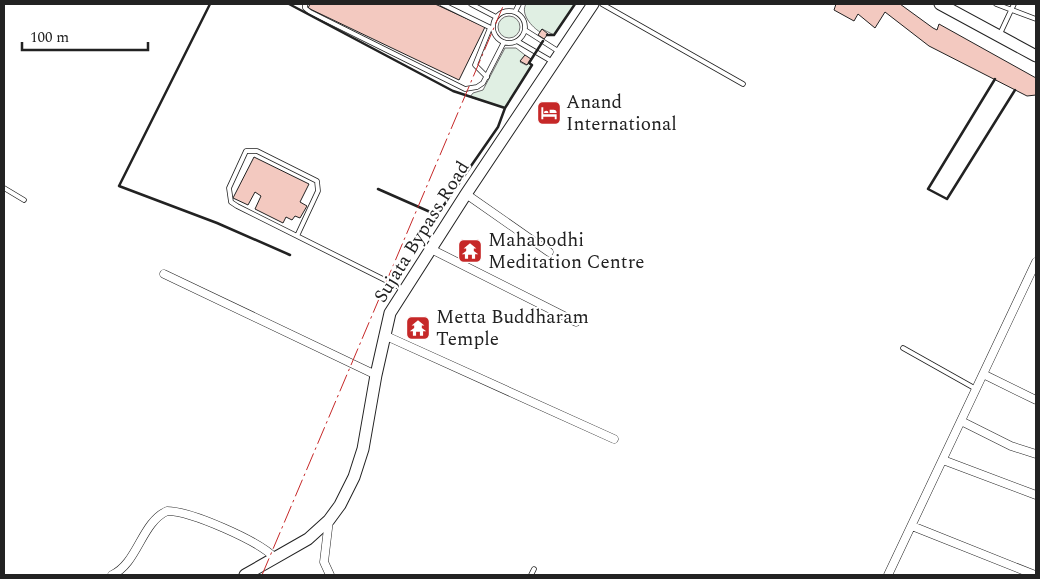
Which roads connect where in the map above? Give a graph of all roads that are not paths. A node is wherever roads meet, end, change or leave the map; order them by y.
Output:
1 (305, 4) edge
2 (442, 4) edge
3 (471, 4) edge
4 (520, 4) edge
5 (593, 4) edge
6 (602, 4) edge
7 (940, 4) edge
8 (996, 4) edge
9 (1014, 4) edge
10 (1012, 9) junction
11 (515, 12) junction
12 (496, 17) junction
13 (1036, 19) edge
14 (491, 28) junction
15 (525, 30) junction
16 (998, 37) junction
17 (517, 41) junction
18 (504, 42) junction
19 (1036, 56) edge
20 (556, 57) junction
21 (487, 77) junction
22 (743, 84) dead end
23 (4, 188) edge
24 (466, 194) junction
25 (24, 200) dead end
26 (297, 236) junction
27 (431, 249) junction
28 (549, 252) dead end
29 (1036, 262) edge
30 (164, 274) dead end
31 (405, 290) junction
32 (576, 322) dead end
33 (384, 335) junction
34 (903, 348) dead end
35 (983, 374) junction
36 (376, 375) junction
37 (976, 389) junction
38 (1036, 400) edge
39 (961, 421) junction
40 (614, 439) dead end
41 (1036, 454) edge
42 (942, 460) junction
43 (1036, 496) edge
44 (329, 520) junction
45 (912, 526) junction
46 (270, 553) junction
47 (534, 569) dead end
48 (112, 575) edge
49 (245, 575) edge
50 (330, 575) edge
51 (531, 575) edge
52 (888, 575) edge
53 (1031, 575) edge

1 - 21 lane
2 - 14 lane
3 - 12 lane
4 - 11 lane
5 - 20 street, Sujata Bypass Road
6 - 22 lane
7 - 16 street
8 - 10 lane
9 - 10 lane
10 - 13 lane
10 - 16 lane
11 - 12 lane
11 - 15 lane
12 - 14 lane
14 - 18 lane
14 - 21 lane
15 - 17 lane
15 - 20 lane
16 - 19 street
17 - 18 lane
17 - 20 lane
18 - 21 lane
20 - 24 street, Sujata Bypass Road
23 - 25 lane
24 - 27 street, Sujata Bypass Road
24 - 28 street
26 - 26 lane
26 - 31 lane
27 - 31 street, Sujata Bypass Road
27 - 32 street
29 - 35 street
30 - 36 street
31 - 33 street, Sujata Bypass Road
33 - 36 street, Sujata Bypass Road
33 - 40 street
34 - 37 lane
35 - 37 street
35 - 38 street
36 - 44 street, Sujata Bypass Road
37 - 39 street
39 - 41 street
39 - 42 street
42 - 43 street
42 - 45 street
44 - 46 street, Sujata Bypass Road
44 - 50 street
45 - 52 street
45 - 53 street
46 - 48 street
46 - 49 street, Sujata Bypass Road
47 - 51 lane

